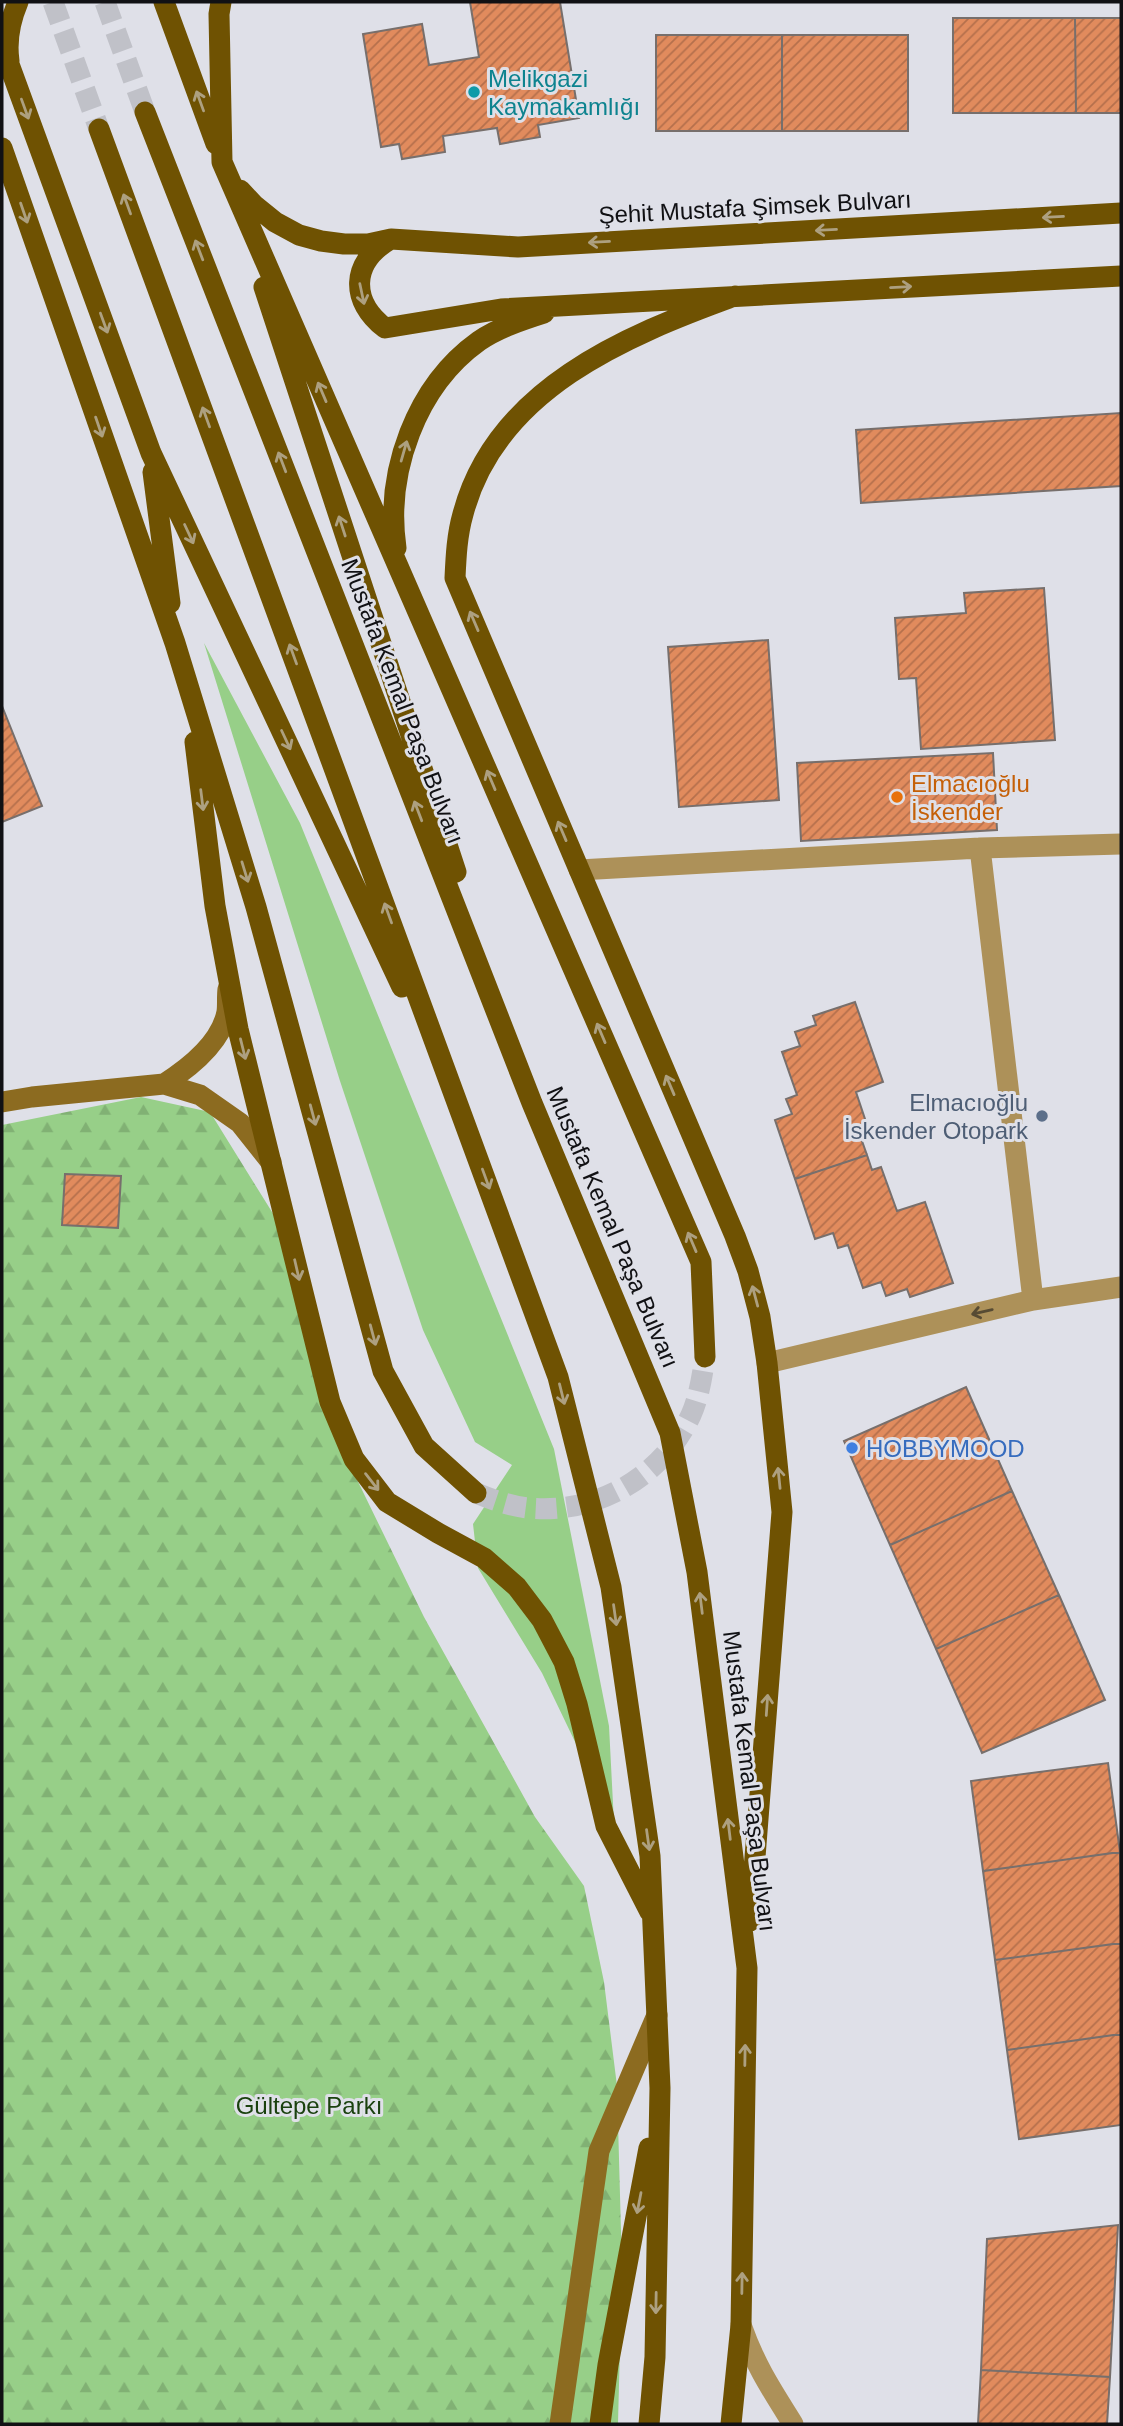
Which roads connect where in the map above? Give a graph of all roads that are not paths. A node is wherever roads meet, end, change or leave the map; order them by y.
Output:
1 (18, 2) edge
2 (164, 2) edge
3 (221, 2) edge
4 (2, 46) edge
5 (12, 72) junction
6 (145, 112) tunnel mouth
7 (99, 129) tunnel mouth
8 (2, 148) edge
9 (222, 162) junction
10 (1121, 213) edge
11 (391, 239) junction
12 (1121, 276) edge
13 (735, 296) junction
14 (580, 304) junction
15 (151, 453) junction
16 (398, 567) junction
17 (175, 643) junction
18 (187, 684) junction
19 (1121, 844) edge
20 (980, 848) junction
21 (579, 870) junction
22 (228, 976) junction
23 (164, 1084) junction
24 (2, 1102) edge
25 (532, 1103) junction
26 (463, 1115) junction
27 (271, 1162) junction
28 (1121, 1287) edge
29 (1033, 1300) junction
30 (705, 1357) tunnel mouth
31 (767, 1363) junction
32 (476, 1493) tunnel mouth
33 (653, 1916) junction
34 (747, 1969) junction
35 (657, 2015) junction
36 (660, 2088) junction
37 (741, 2325) junction
38 (560, 2424) edge
39 (600, 2424) edge
40 (649, 2424) edge
41 (732, 2424) edge
42 (793, 2424) edge

1 - 5 main road
9 -> 2 main road
3 - 9 main road
4 - 5 main road
5 -> 15 main road
25 -> 6 main road, Mustafa Kemal Paşa Bulvarı
26 -> 7 main road
8 -> 17 main road
9 - 11 main road, Şehit Mustafa Şimsek Bulvarı
16 -> 9 main road
25 -> 9 main road
10 -> 11 main road, Şehit Mustafa Şimsek Bulvarı
11 -> 14 main road
13 -> 12 main road
13 - 14 main road
21 -> 13 main road
16 -> 14 main road
15 - 17 main road
15 -> 26 main road
30 -> 16 main road
17 - 18 main road
18 -> 22 main road
18 -> 32 main road
19 - 20 street
20 - 21 street
20 - 29 street
31 -> 21 main road
22 - 23 street
22 -> 27 main road
23 - 24 street
23 - 27 street
34 -> 25 main road, Mustafa Kemal Paşa Bulvarı
26 -> 33 main road
27 -> 33 main road
28 - 29 street
29 -> 31 street
34 -> 31 main road
33 - 35 main road
37 -> 34 main road, Mustafa Kemal Paşa Bulvarı
35 - 36 main road
35 - 38 street
36 -> 39 main road
36 -> 40 main road
37 - 41 main road, Mustafa Kemal Paşa Bulvarı
37 - 42 street

